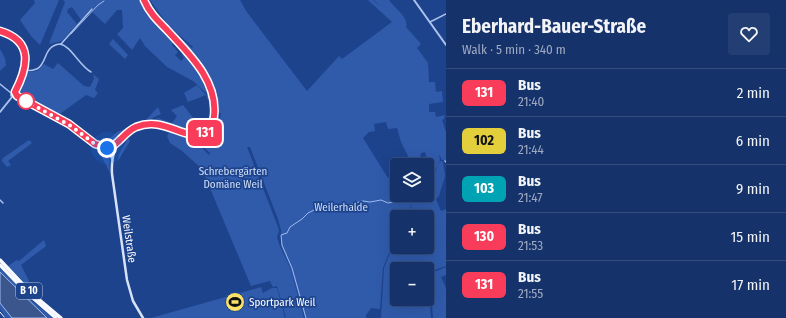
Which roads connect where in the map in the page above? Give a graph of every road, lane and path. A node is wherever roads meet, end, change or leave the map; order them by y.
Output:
1 (144, 0) edge
2 (414, 0) edge
3 (92, 9) dead end
4 (446, 14) edge
5 (430, 23) junction
6 (0, 30) edge
7 (61, 44) junction
8 (446, 45) edge
9 (25, 70) junction
10 (91, 72) dead end
11 (0, 84) edge
12 (15, 92) junction
13 (11, 93) junction
14 (17, 96) junction
15 (12, 98) junction
16 (0, 112) edge
17 (114, 147) junction
18 (107, 150) junction
19 (114, 152) junction
20 (112, 159) junction
21 (0, 200) edge
22 (3, 203) dead end
23 (0, 260) edge
24 (0, 265) edge
25 (56, 318) edge
26 (61, 318) edge
27 (143, 318) edge

1 - 17 main road, Weilstraße
2 - 5 street
3 - 7 street
4 - 5 street
5 - 8 street
6 - 9 street
7 - 9 street
7 - 10 street
9 - 12 street
11 - 13 street
12 - 13 street
12 - 14 street
13 - 15 street
14 - 15 street
14 - 18 street
15 - 16 street
17 - 18 street
17 - 19 main road, Weilstraße
18 - 19 street
18 - 20 street
19 - 20 main road, Weilstraße
20 - 27 main road, Weilstraße
21 - 22 street
23 - 26 highway, B 10
24 - 25 highway, B 10

